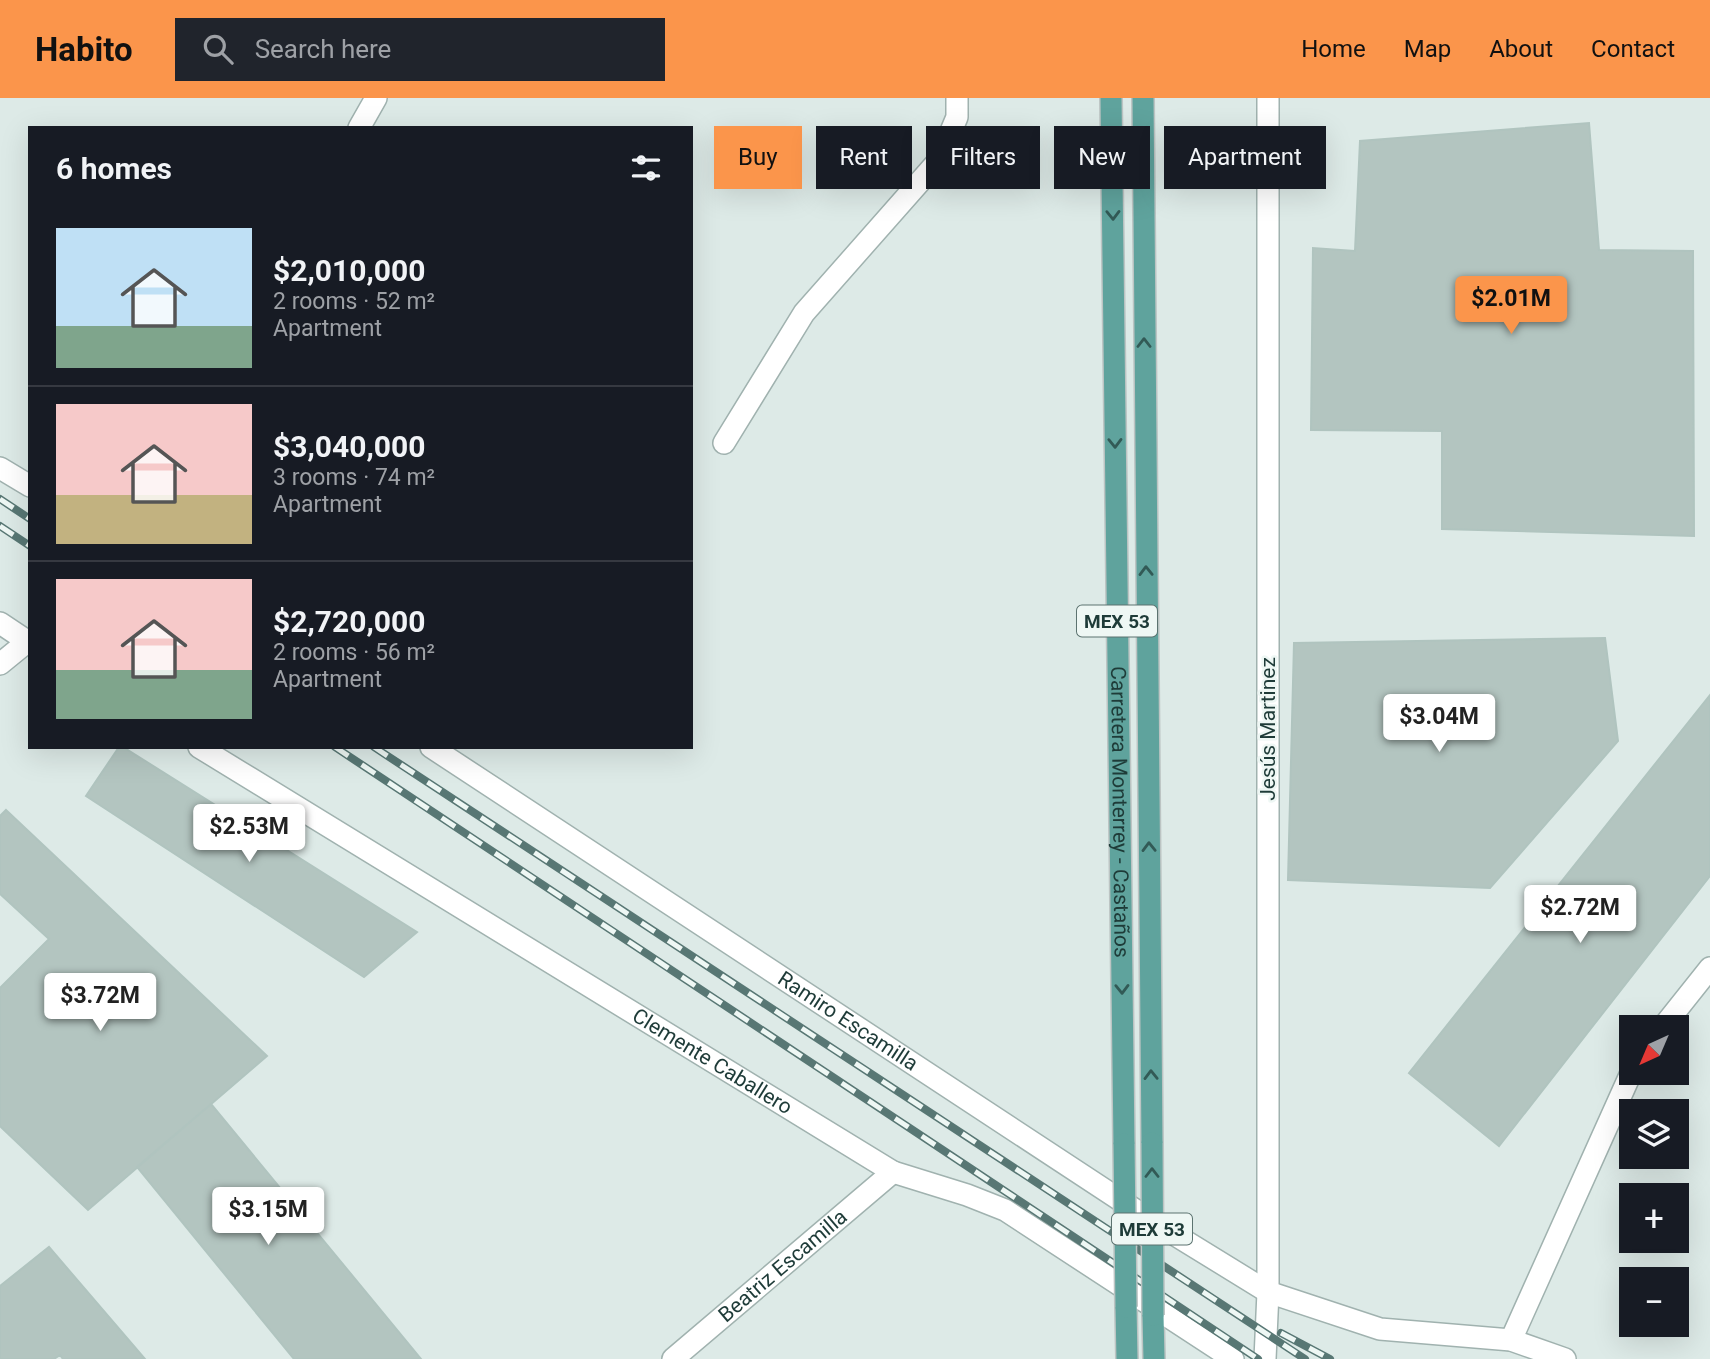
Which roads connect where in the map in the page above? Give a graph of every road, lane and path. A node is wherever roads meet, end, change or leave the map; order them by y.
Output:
1 (376, 98) edge
2 (1111, 98) edge
3 (1143, 98) edge
4 (1268, 98) edge
5 (957, 108) edge
6 (360, 126) edge
7 (724, 443) dead end
8 (0, 468) edge
9 (28, 485) edge
10 (0, 623) edge
11 (28, 642) edge
12 (0, 664) edge
13 (202, 749) edge
14 (434, 749) edge
15 (1710, 968) edge
16 (1673, 1015) edge
17 (1626, 1085) edge
18 (893, 1172) junction
19 (1268, 1292) junction
20 (1511, 1340) junction
21 (673, 1359) edge
22 (1127, 1359) edge
23 (1154, 1359) edge
24 (1233, 1359) edge
25 (1265, 1359) edge
26 (1565, 1359) edge

1 - 6 lane
2 -> 22 main road, Carretera Monterrey - Castaños / MEX 53, bridge
23 -> 3 main road, Carretera Monterrey - Castaños / MEX 53, bridge
4 - 19 lane, Jesús Martinez
5 - 7 lane
8 - 9 lane
10 - 11 lane
11 - 12 lane
13 - 18 lane, Clemente Caballero
14 - 19 lane, Ramiro Escamilla
15 - 16 lane
17 - 20 lane
18 - 21 lane, Beatriz Escamilla
18 - 24 lane, Clemente Caballero
19 - 20 lane, Ramiro Escamilla
19 - 25 lane, Jesús Martinez
20 - 26 lane, Ramiro Escamilla

